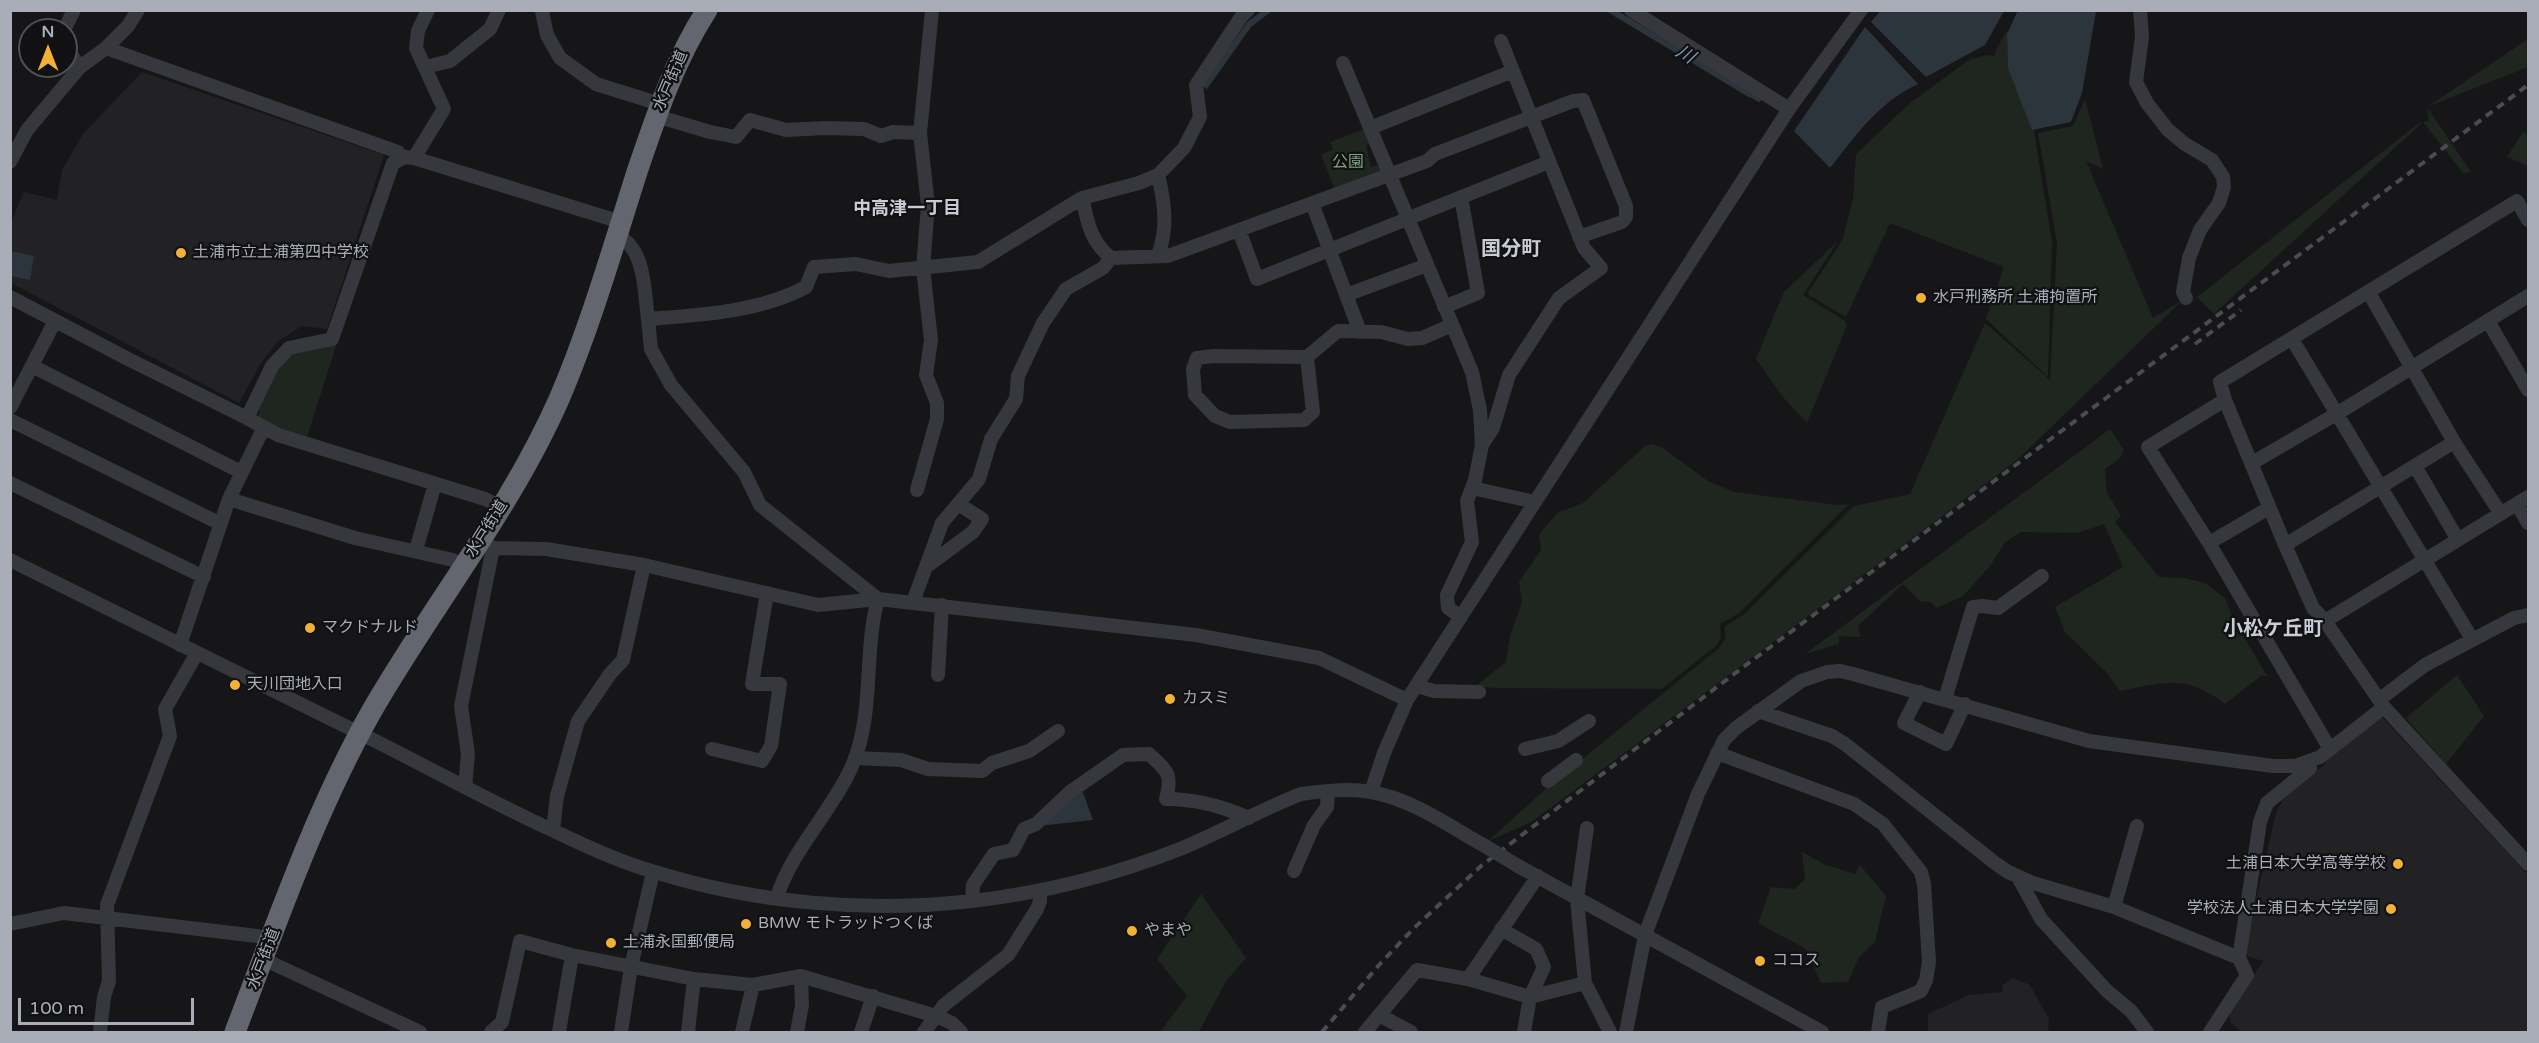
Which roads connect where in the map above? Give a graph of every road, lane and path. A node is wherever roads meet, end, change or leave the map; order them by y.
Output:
1 (138, 10) edge
2 (428, 10) edge
3 (499, 10) edge
4 (932, 10) edge
5 (1248, 10) edge
6 (1631, 10) edge
7 (1861, 10) edge
8 (2140, 10) edge
9 (542, 11) edge
10 (701, 12) edge
11 (1501, 41) dead end
12 (106, 48) junction
13 (1343, 63) dead end
14 (78, 64) edge
15 (80, 67) junction
16 (425, 67) junction
17 (1513, 71) junction
18 (1789, 109) junction
19 (658, 110) junction
20 (1531, 117) junction
21 (1370, 128) junction
22 (920, 133) junction
23 (408, 158) junction
24 (10, 162) edge
25 (1549, 162) junction
26 (1158, 175) junction
27 (1389, 175) junction
28 (1461, 197) junction
29 (1082, 198) junction
30 (1312, 203) junction
31 (1408, 219) junction
32 (2529, 220) edge
33 (619, 228) junction
34 (1239, 230) junction
35 (1580, 237) junction
36 (1330, 250) junction
37 (1158, 256) junction
38 (1111, 258) junction
39 (1427, 265) junction
40 (923, 268) junction
41 (2369, 293) junction
42 (1346, 295) junction
43 (2529, 296) edge
44 (10, 297) edge
45 (2186, 298) dead end
46 (1444, 307) junction
47 (648, 319) junction
48 (55, 321) junction
49 (2488, 321) junction
50 (1452, 325) junction
51 (1360, 332) junction
52 (2292, 339) junction
53 (1307, 357) junction
54 (32, 366) junction
55 (2411, 368) junction
56 (2529, 390) edge
57 (2225, 400) junction
58 (10, 408) edge
59 (2338, 413) junction
60 (247, 417) junction
61 (10, 420) edge
62 (264, 427) junction
63 (2454, 442) junction
64 (1482, 445) junction
65 (2252, 463) junction
66 (2415, 466) junction
67 (241, 472) junction
68 (10, 483) edge
69 (435, 484) junction
70 (2382, 486) junction
71 (1472, 488) junction
72 (917, 490) dead end
73 (229, 499) junction
74 (2523, 500) edge
75 (1535, 502) junction
76 (958, 504) junction
77 (501, 507) junction
78 (2270, 508) junction
79 (2500, 514) junction
80 (2529, 523) edge
81 (221, 524) junction
82 (2458, 540) junction
83 (2209, 543) junction
84 (486, 544) junction
85 (2285, 545) junction
86 (416, 550) junction
87 (10, 560) edge
88 (2424, 560) junction
89 (644, 565) junction
90 (927, 566) junction
91 (463, 568) junction
92 (2042, 576) dead end
93 (204, 578) junction
94 (767, 593) junction
95 (878, 599) junction
96 (913, 602) junction
97 (942, 605) junction
98 (2529, 615) edge
99 (1461, 617) junction
100 (2325, 621) junction
101 (2472, 639) junction
102 (180, 645) junction
103 (197, 654) junction
104 (938, 675) dead end
105 (1417, 686) junction
106 (1479, 692) dead end
107 (1920, 693) junction
108 (1945, 699) junction
109 (1407, 700) junction
110 (2382, 703) junction
111 (1965, 704) junction
112 (1758, 711) junction
113 (1589, 721) dead end
114 (1058, 731) dead end
115 (359, 734) junction
116 (712, 749) dead end
117 (1525, 749) dead end
118 (2330, 749) junction
119 (1717, 753) junction
120 (855, 758) junction
121 (1576, 760) dead end
122 (2309, 762) junction
123 (1548, 781) dead end
124 (465, 787) junction
125 (1328, 791) junction
126 (1371, 792) junction
127 (1249, 818) junction
128 (2138, 826) dead end
129 (1587, 828) dead end
130 (553, 830) junction
131 (2529, 864) edge
132 (1294, 871) dead end
133 (653, 872) junction
134 (1539, 876) junction
135 (2018, 877) junction
136 (1040, 890) junction
137 (777, 897) junction
138 (1577, 899) junction
139 (972, 901) junction
140 (2114, 907) junction
141 (106, 917) junction
142 (10, 924) edge
143 (1501, 929) junction
144 (1645, 934) junction
145 (267, 950) junction
146 (572, 955) junction
147 (2239, 958) junction
148 (631, 967) junction
149 (801, 976) junction
150 (694, 979) junction
151 (1468, 979) junction
152 (1585, 983) junction
153 (753, 985) junction
154 (873, 996) junction
155 (1530, 998) junction
156 (936, 1016) junction
157 (1379, 1016) junction
158 (2218, 1029) edge
159 (2142, 1030) edge
160 (100, 1032) edge
161 (235, 1032) edge
162 (420, 1032) edge
163 (490, 1032) edge
164 (559, 1032) edge
165 (621, 1032) edge
166 (687, 1032) edge
167 (742, 1032) edge
168 (797, 1032) edge
169 (861, 1032) edge
170 (924, 1032) edge
171 (961, 1032) edge
172 (1365, 1032) edge
173 (1411, 1032) edge
174 (1524, 1032) edge
175 (1610, 1032) edge
176 (1626, 1032) edge
177 (1822, 1032) edge
178 (1878, 1032) edge

1 - 12 street
2 - 16 street
3 - 16 street
4 - 22 street
5 - 26 street
6 - 18 street
7 - 18 street
8 - 45 street
9 - 19 street
10 - 19 highway, 水戸街道
11 - 17 street
12 - 15 street
12 - 23 street
13 - 21 street
14 - 15 street
15 - 24 street
16 - 23 street
17 - 20 street
17 - 21 street
18 - 75 street
19 - 22 street
19 - 33 highway, 水戸街道
20 - 25 street
20 - 27 street
20 - 35 street
21 - 27 street
22 - 40 street
23 - 33 street
23 - 60 street
25 - 28 street
25 - 35 street
26 - 29 street
26 - 37 street
27 - 30 street
27 - 31 street
28 - 31 street
28 - 46 street
29 - 38 street
29 - 40 street
30 - 34 street
30 - 36 street
31 - 36 street
31 - 39 street
32 - 41 street
33 - 47 street
33 - 77 highway, 水戸街道
34 - 36 street
34 - 37 street
35 - 64 street
36 - 42 street
37 - 38 street
38 - 76 street
39 - 42 street
39 - 46 street
40 - 47 street
40 - 72 street
41 - 52 street
41 - 55 street
42 - 51 street
43 - 49 street
44 - 48 street
46 - 50 street
47 - 95 street
48 - 54 street
48 - 60 street
49 - 55 street
49 - 56 street
50 - 51 street
50 - 64 street
51 - 53 street
52 - 57 street
52 - 59 street
53 - 53 street
54 - 58 street
54 - 67 street
55 - 59 street
55 - 63 street
57 - 65 street
57 - 83 street
59 - 65 street
59 - 70 street
60 - 62 street
61 - 81 street
62 - 67 street
62 - 69 street
63 - 66 street
63 - 79 street
64 - 71 street
65 - 78 street
66 - 70 street
66 - 82 street
67 - 73 street
68 - 93 street
69 - 77 street
69 - 86 street
70 - 85 street
70 - 88 street
71 - 75 street
71 - 99 street
73 - 81 street
73 - 86 street
74 - 79 street
74 - 80 street
75 - 99 street
76 - 90 street
76 - 90 street
77 - 84 highway, 水戸街道
78 - 83 street
78 - 85 street
79 - 82 street
81 - 93 street
82 - 88 street
83 - 118 street
84 - 89 street
84 - 91 highway, 水戸街道
84 - 124 street
85 - 100 street
86 - 91 street
87 - 102 street
88 - 100 street
88 - 101 street
89 - 94 street
89 - 130 street
90 - 96 street
91 - 115 highway, 水戸街道
92 - 108 street
93 - 102 street
94 - 95 street
94 - 116 street
95 - 96 street
95 - 120 street
96 - 97 street
97 - 104 street
97 - 109 street
98 - 101 street
99 - 105 street
100 - 110 street
101 - 110 street
102 - 103 street
103 - 115 street
103 - 141 street
105 - 106 street
105 - 109 street
107 - 108 street
107 - 111 street
107 - 112 street
108 - 111 street
109 - 126 street
110 - 118 street
110 - 131 street
111 - 122 street
112 - 119 street
112 - 135 street
113 - 117 street
114 - 120 street
115 - 124 street
115 - 145 highway, 水戸街道
118 - 122 street
119 - 144 street
119 - 178 street
120 - 137 street
121 - 123 street
122 - 147 street
124 - 130 street
125 - 126 street
125 - 127 street
125 - 132 street
126 - 134 street, bridge
127 - 136 street
127 - 139 street
128 - 140 street
129 - 138 street
130 - 133 street
133 - 137 street
133 - 148 street
134 - 138 street
134 - 143 street
135 - 140 street
135 - 159 street
136 - 139 street
136 - 156 street
137 - 139 street
138 - 144 street
138 - 152 street
140 - 147 street
141 - 142 street
141 - 145 street
141 - 160 street
143 - 151 street
143 - 155 street
144 - 176 street
144 - 177 street
145 - 161 highway, 水戸街道
145 - 162 street
146 - 148 street
146 - 163 street
146 - 164 street
147 - 158 street
148 - 150 street
148 - 165 street
149 - 153 street
149 - 154 street
149 - 168 street
150 - 153 street
150 - 166 street
151 - 155 street
151 - 157 street
152 - 155 street
152 - 175 street
153 - 167 street
154 - 156 street
154 - 169 street
155 - 174 street
156 - 170 street
156 - 171 street
157 - 172 street
157 - 173 street

